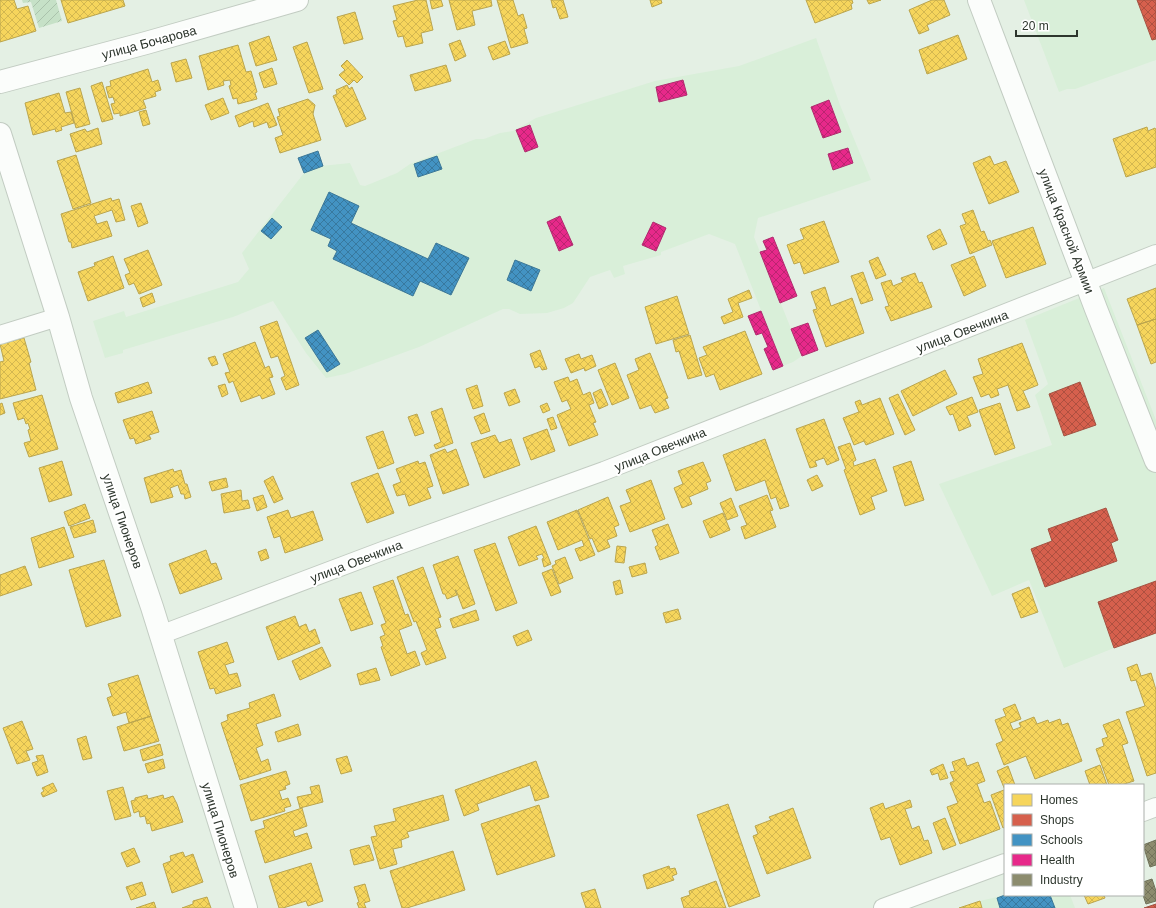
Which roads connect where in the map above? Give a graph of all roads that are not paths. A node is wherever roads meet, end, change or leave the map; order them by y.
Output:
1 (297, 0) edge
2 (979, 0) edge
3 (0, 82) edge
4 (0, 134) edge
5 (1156, 254) edge
6 (1086, 282) junction
7 (58, 317) junction
8 (0, 335) edge
9 (1156, 461) edge
10 (160, 634) junction
11 (1156, 807) edge
12 (1144, 812) edge
13 (1004, 863) edge
14 (246, 908) edge
15 (883, 908) edge

1 - 3 street, улица Бочарова
2 - 6 street, улица Красной Армии
4 - 7 street, улица Пионеров
5 - 6 street, улица Овечкина
6 - 9 street, улица Красной Армии
6 - 10 street, улица Овечкина
7 - 8 street
7 - 10 street, улица Пионеров
10 - 14 street, улица Пионеров
11 - 12 street
13 - 15 street

